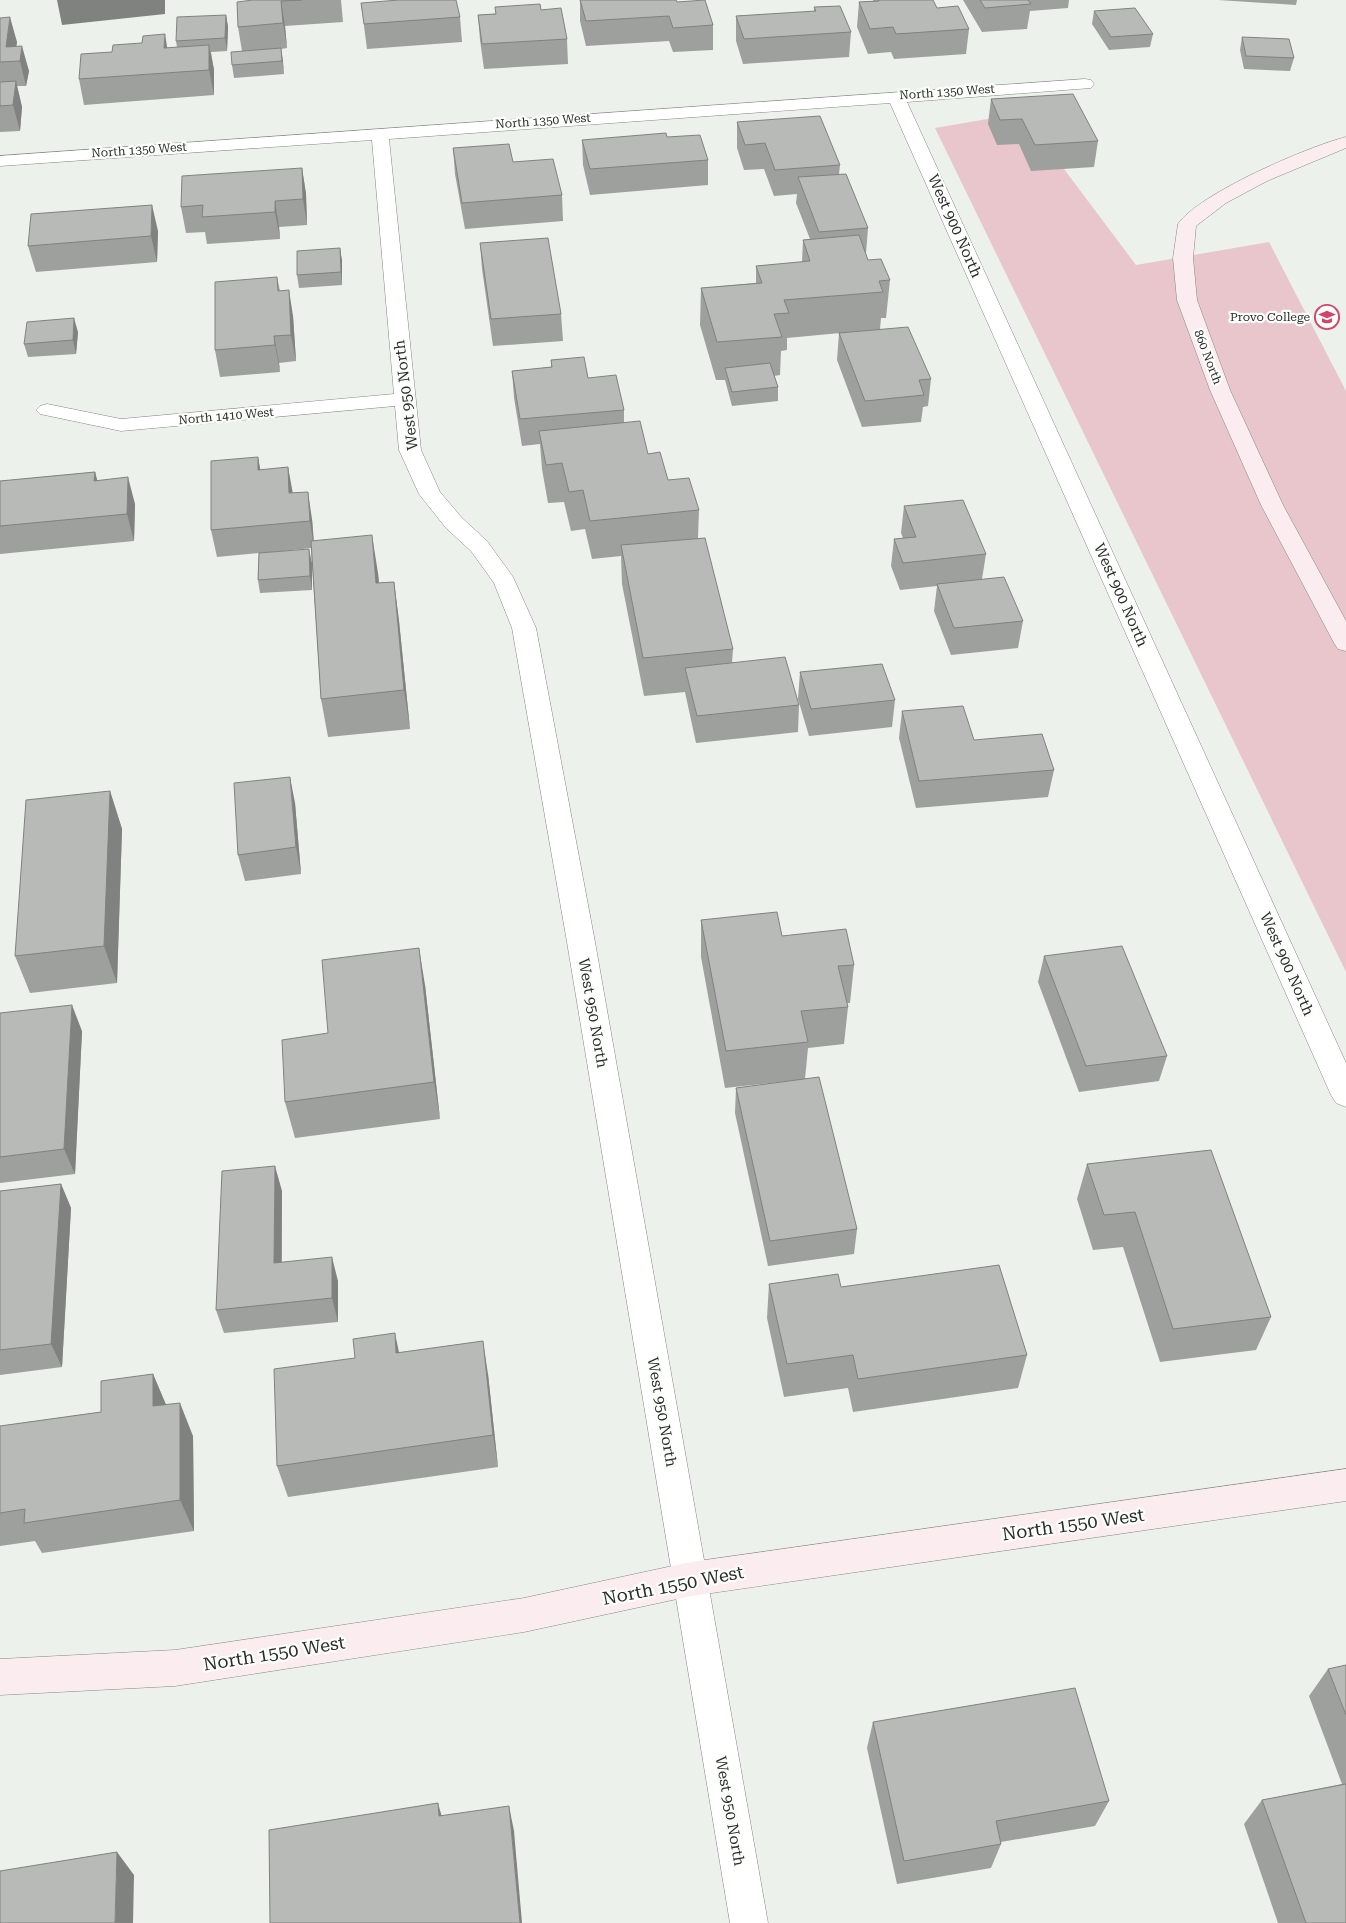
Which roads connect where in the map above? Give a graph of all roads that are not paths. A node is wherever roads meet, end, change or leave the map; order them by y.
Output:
1 (1086, 84) dead end
2 (896, 96) junction
3 (380, 133) junction
4 (1346, 142) edge
5 (0, 160) edge
6 (406, 399) junction
7 (47, 410) dead end
8 (1346, 643) edge
9 (1346, 1095) edge
10 (1346, 1485) edge
11 (691, 1579) junction
12 (0, 1676) edge
13 (749, 1923) edge

1 - 2 street, North 1350 West
2 - 3 street, North 1350 West
2 - 9 street, West 900 North
3 - 5 street, North 1350 West
3 - 6 street, West 950 North
4 - 8 street, 860 North
6 - 7 street, North 1410 West
6 - 11 street, West 950 North
10 - 11 street, North 1550 West
11 - 12 street, North 1550 West
11 - 13 street, West 950 North

